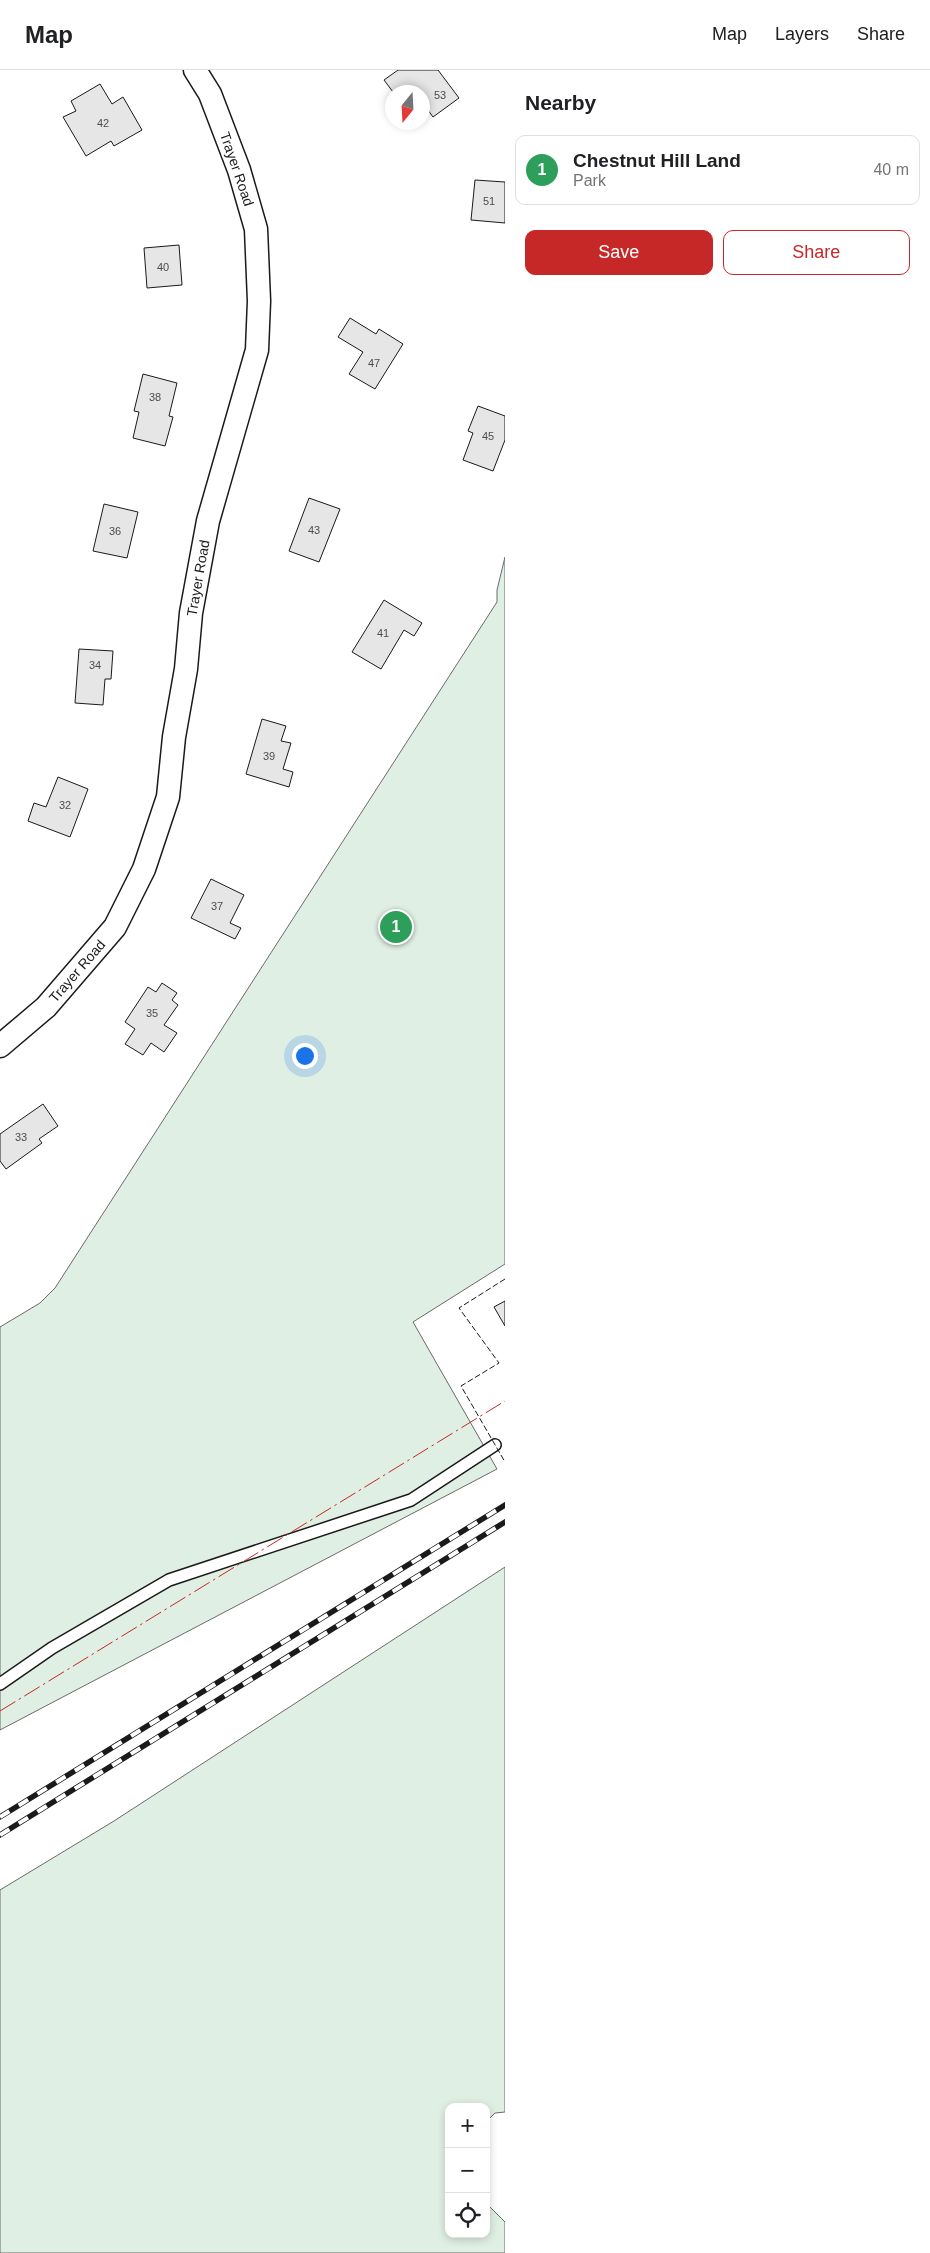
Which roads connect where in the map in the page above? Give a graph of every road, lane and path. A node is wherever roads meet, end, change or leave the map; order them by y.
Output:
1 (195, 70) edge
2 (0, 1046) edge
3 (495, 1445) dead end
4 (0, 1684) edge

1 - 2 street, Trayer Road
3 - 4 lane

